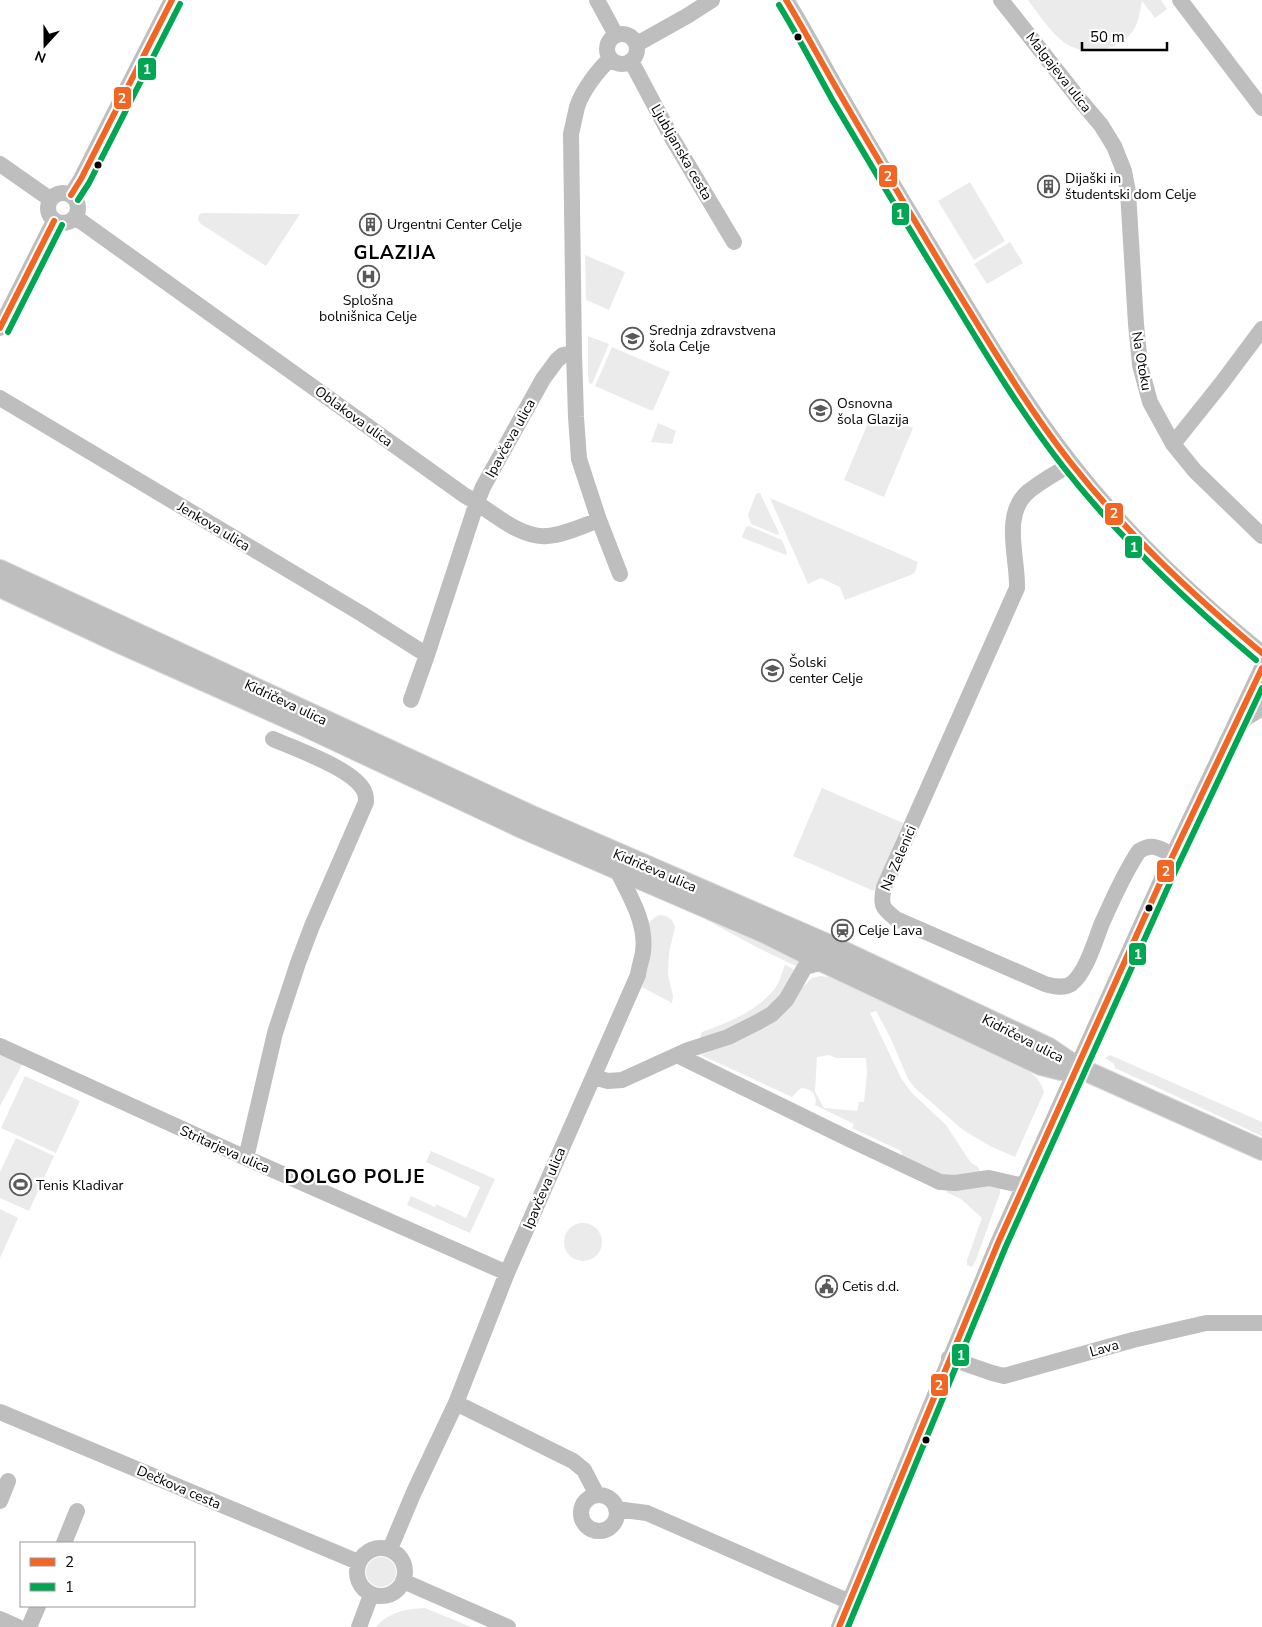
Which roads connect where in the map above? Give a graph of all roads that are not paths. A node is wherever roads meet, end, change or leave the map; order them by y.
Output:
1 (172, 0) edge
2 (597, 0) edge
3 (712, 0) edge
4 (786, 0) edge
5 (1001, 0) edge
6 (1180, 0) edge
7 (616, 35) junction
8 (636, 44) junction
9 (610, 59) junction
10 (631, 61) junction
11 (1262, 108) edge
12 (1114, 146) joint
13 (0, 164) edge
14 (71, 195) junction
15 (50, 199) junction
16 (75, 217) junction
17 (54, 221) junction
18 (734, 242) dead end
19 (0, 328) edge
20 (1262, 329) edge
21 (574, 353) junction
22 (0, 398) edge
23 (1173, 444) junction
24 (1072, 464) junction
25 (477, 502) junction
26 (599, 520) junction
27 (1262, 536) edge
28 (0, 570) edge
29 (620, 574) dead end
30 (0, 587) edge
31 (1262, 653) edge
32 (427, 655) junction
33 (1262, 668) edge
34 (411, 700) dead end
35 (1262, 708) edge
36 (1229, 736) junction
37 (273, 738) dead end
38 (1173, 855) junction
39 (617, 870) junction
40 (823, 962) junction
41 (0, 1046) edge
42 (682, 1053) junction
43 (1077, 1067) junction
44 (593, 1077) junction
45 (1262, 1150) edge
46 (246, 1158) junction
47 (1024, 1186) junction
48 (507, 1273) junction
49 (1262, 1323) edge
50 (950, 1358) junction
51 (456, 1403) junction
52 (0, 1412) edge
53 (8, 1481) dead end
54 (597, 1495) junction
55 (0, 1501) edge
56 (616, 1508) junction
57 (77, 1511) dead end
58 (64, 1542) edge
59 (390, 1549) junction
60 (358, 1562) junction
61 (403, 1581) junction
62 (371, 1595) junction
63 (850, 1602) junction
64 (38, 1607) edge
65 (0, 1620) edge
66 (18, 1627) edge
67 (29, 1627) edge
68 (359, 1627) edge
69 (508, 1627) edge
70 (839, 1627) edge

1 - 14 street
2 - 7 street
3 - 8 street
4 - 24 street
5 - 12 street, Malgajeva ulica
6 - 11 street
7 - 8 street
7 - 9 street
8 - 10 street
9 - 10 street
9 - 21 street
10 - 18 street, Ljubljanska cesta
12 - 23 street, Na Otoku
13 - 15 street
14 - 15 street
14 - 16 street
15 - 17 street
16 - 17 street
16 - 25 street, Oblakova ulica
17 - 19 street
20 - 23 street
21 - 25 street, Ipavčeva ulica
21 - 26 street
22 - 32 street, Jenkova ulica
23 - 27 street, Na Otoku
24 - 31 street
24 - 38 street, Na Zelenici
25 - 26 street, Oblakova ulica
25 - 32 street, Ipavčeva ulica
26 - 29 street
28 - 43 main road, Kidričeva ulica
30 - 39 main road, Kidričeva ulica
32 - 34 street, Ipavčeva ulica
33 - 36 street
35 - 36 street
36 - 38 street
37 - 46 street
38 - 43 street
39 - 40 main road, Kidričeva ulica
39 - 44 street, Ipavčeva ulica
40 - 42 street
40 - 43 main road, Kidričeva ulica
41 - 46 street, Stritarjeva ulica
42 - 44 street
42 - 47 street
43 - 45 main road
43 - 47 street
44 - 48 street, Ipavčeva ulica
46 - 48 street, Stritarjeva ulica
47 - 50 street
48 - 51 street, Ipavčeva ulica
49 - 50 street, Lava
50 - 63 street
51 - 54 street
51 - 59 street, Ipavčeva ulica
52 - 60 street, Dečkova cesta
53 - 55 street
54 - 56 street
54 - 56 street
56 - 63 street
57 - 58 street
59 - 60 street
59 - 61 street
60 - 62 street
61 - 62 street
61 - 69 street
62 - 68 street
63 - 70 street
64 - 67 street
65 - 66 street

